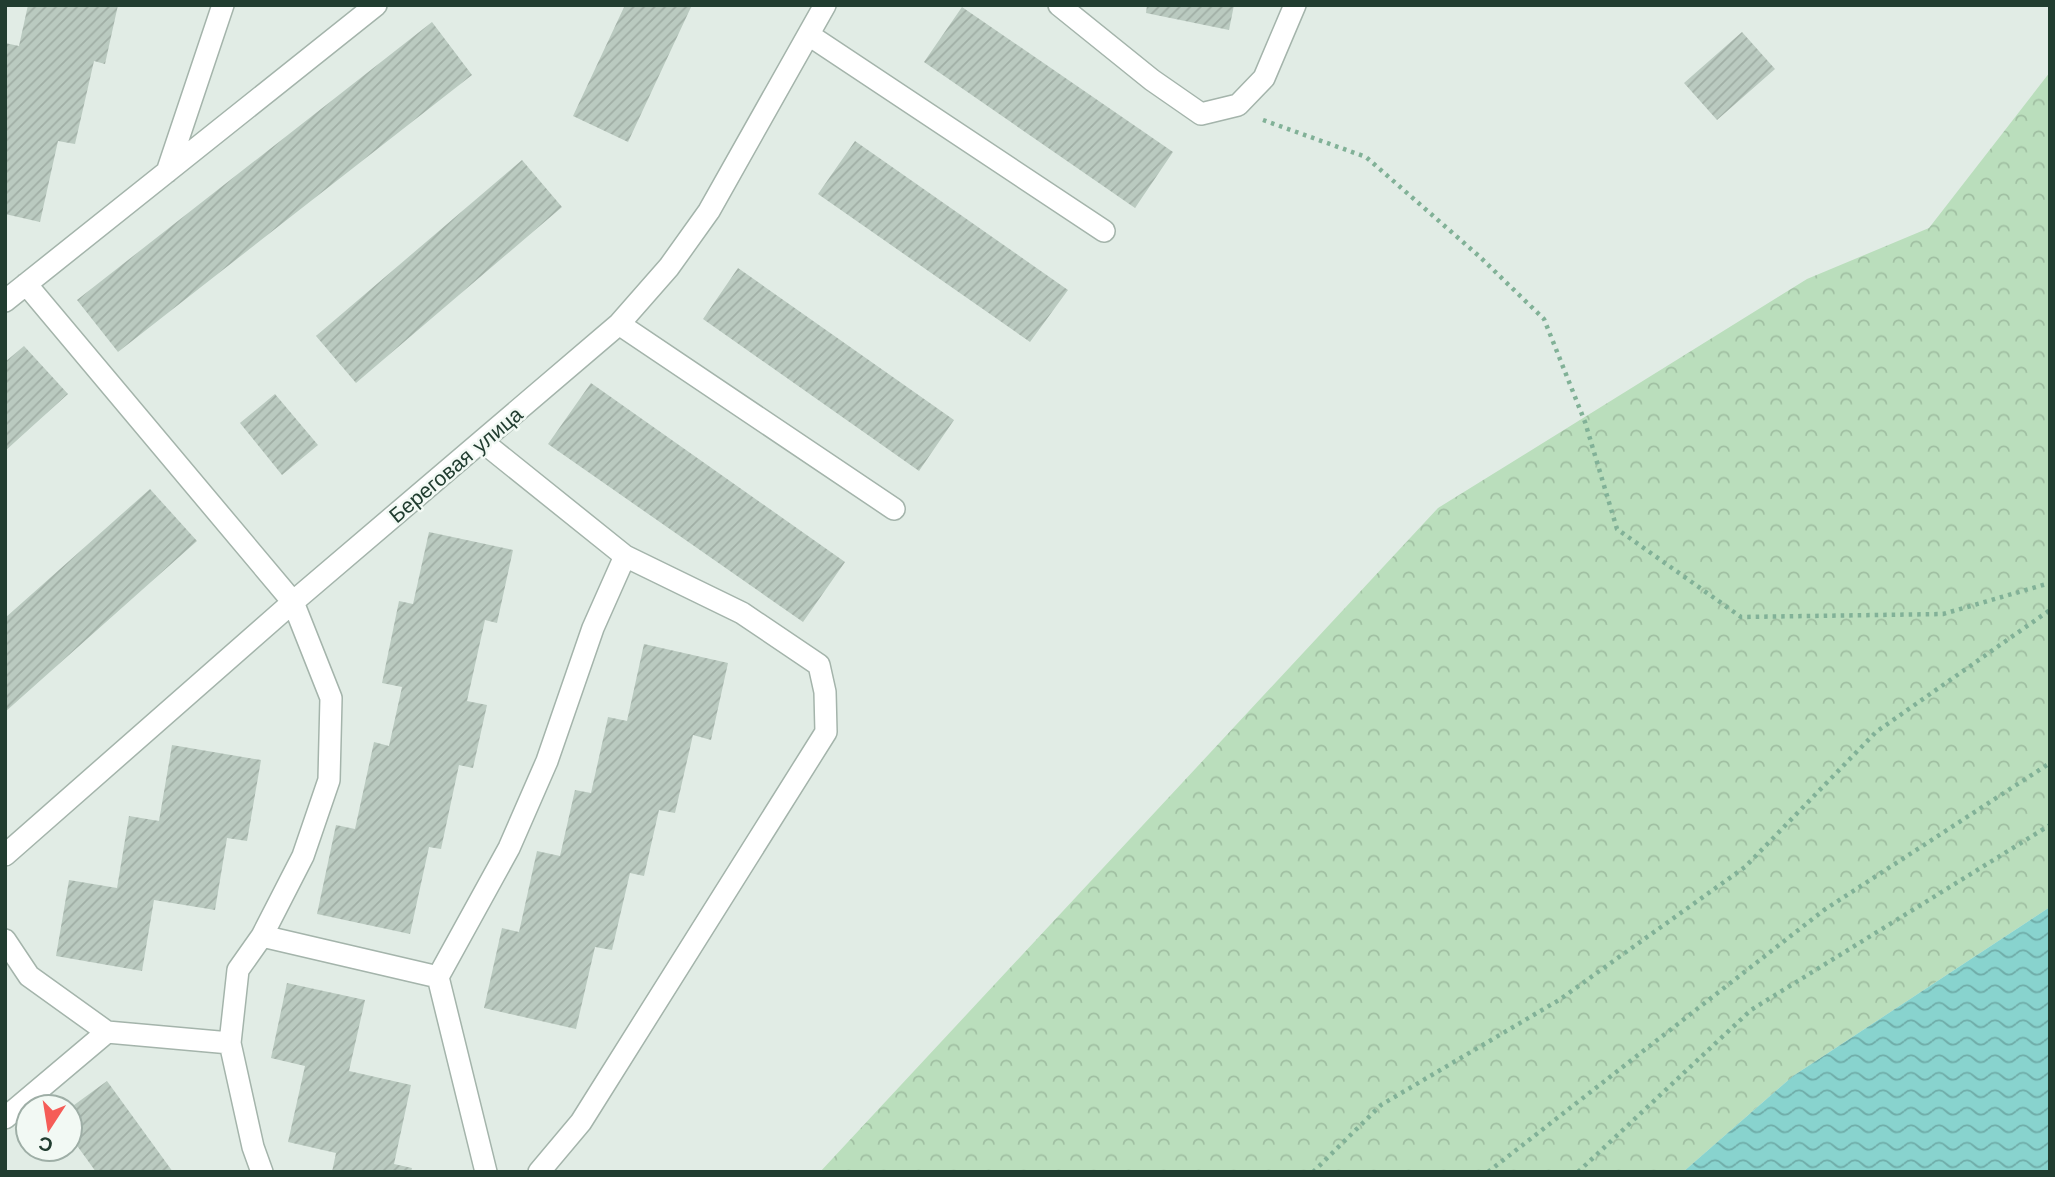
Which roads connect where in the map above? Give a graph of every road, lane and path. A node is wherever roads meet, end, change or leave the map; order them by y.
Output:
1 (223, 5) edge
2 (376, 5) edge
3 (825, 5) edge
4 (1295, 5) edge
5 (1065, 7) edge
6 (809, 35) junction
7 (1238, 105) junction
8 (167, 172) junction
9 (1104, 231) dead end
10 (26, 284) junction
11 (5, 301) edge
12 (619, 324) junction
13 (483, 442) junction
14 (894, 509) dead end
15 (625, 556) junction
16 (2050, 583) edge
17 (293, 602) junction
18 (2050, 610) edge
19 (2050, 764) edge
20 (2050, 825) edge
21 (5, 855) edge
22 (262, 936) junction
23 (5, 940) edge
24 (438, 977) junction
25 (107, 1032) junction
26 (230, 1043) junction
27 (5, 1118) edge
28 (262, 1172) edge
29 (486, 1172) edge
30 (539, 1172) edge
31 (1313, 1172) edge
32 (1488, 1172) edge
33 (1578, 1172) edge

1 - 8 street
2 - 8 street
3 - 6 street, Береговая улица
4 - 7 street
5 - 7 street
6 - 9 street
6 - 12 street, Береговая улица
7 - 16 path
8 - 10 street
10 - 11 street
10 - 17 street
12 - 13 street, Береговая улица
12 - 14 street
13 - 15 street
13 - 17 street, Береговая улица
15 - 24 street
15 - 30 street
17 - 21 street, Береговая улица
17 - 22 street
18 - 31 path
19 - 32 path
20 - 33 path
22 - 24 street
22 - 26 street
23 - 25 street
24 - 29 street
25 - 26 street
25 - 27 street
26 - 28 street

